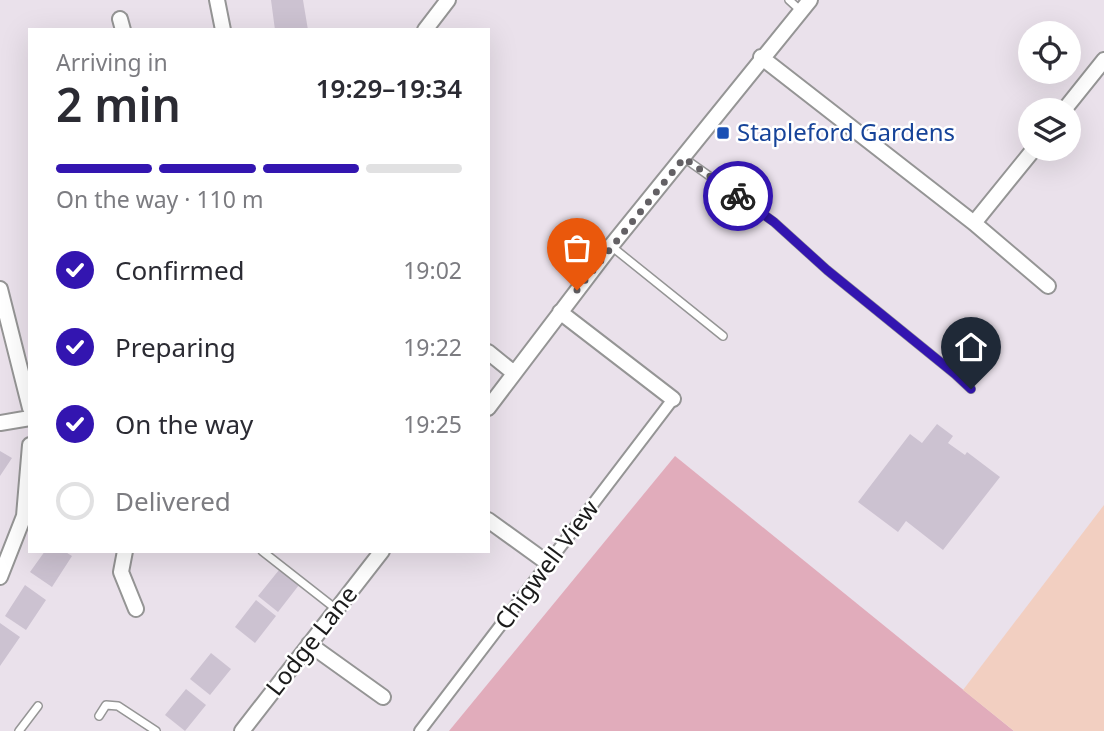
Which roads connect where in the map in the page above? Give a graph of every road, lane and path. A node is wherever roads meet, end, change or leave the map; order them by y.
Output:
1 (217, 0) edge
2 (448, 0) edge
3 (789, 0) edge
4 (805, 6) edge
5 (223, 28) edge
6 (427, 28) edge
7 (761, 57) junction
8 (1104, 61) edge
9 (1074, 98) edge
10 (684, 158) junction
11 (1024, 161) edge
12 (974, 223) junction
13 (611, 246) junction
14 (1048, 286) dead end
15 (0, 289) edge
16 (560, 312) junction
17 (723, 336) dead end
18 (490, 354) edge
19 (514, 373) junction
20 (971, 389) dead end
21 (28, 400) edge
22 (673, 400) joint
23 (490, 405) edge
24 (28, 418) edge
25 (0, 423) edge
26 (28, 493) edge
27 (27, 517) edge
28 (490, 521) edge
29 (125, 553) edge
30 (265, 553) edge
31 (380, 553) edge
32 (548, 564) junction
33 (0, 577) edge
34 (136, 609) dead end
35 (336, 609) junction
36 (309, 644) junction
37 (383, 697) dead end
38 (38, 706) dead end
39 (99, 716) dead end
40 (19, 731) edge
41 (156, 731) edge
42 (242, 731) edge
43 (420, 731) edge

1 - 5 street
2 - 6 street
3 - 4 lane
4 - 7 street
7 - 10 street
7 - 12 street
8 - 9 street
10 - 13 street
10 - 20 lane
11 - 12 street
12 - 14 street
13 - 16 street
13 - 17 lane
15 - 21 street
16 - 19 street
16 - 22 street
18 - 19 street
19 - 23 street
22 - 32 street, Chigwell View
24 - 25 street
26 - 27 street
27 - 33 street
28 - 32 street
29 - 34 street
30 - 35 lane
31 - 35 street, Lodge Lane
32 - 43 street, Chigwell View
35 - 36 street, Lodge Lane
36 - 37 street
36 - 42 street, Lodge Lane
38 - 40 lane
39 - 41 lane

